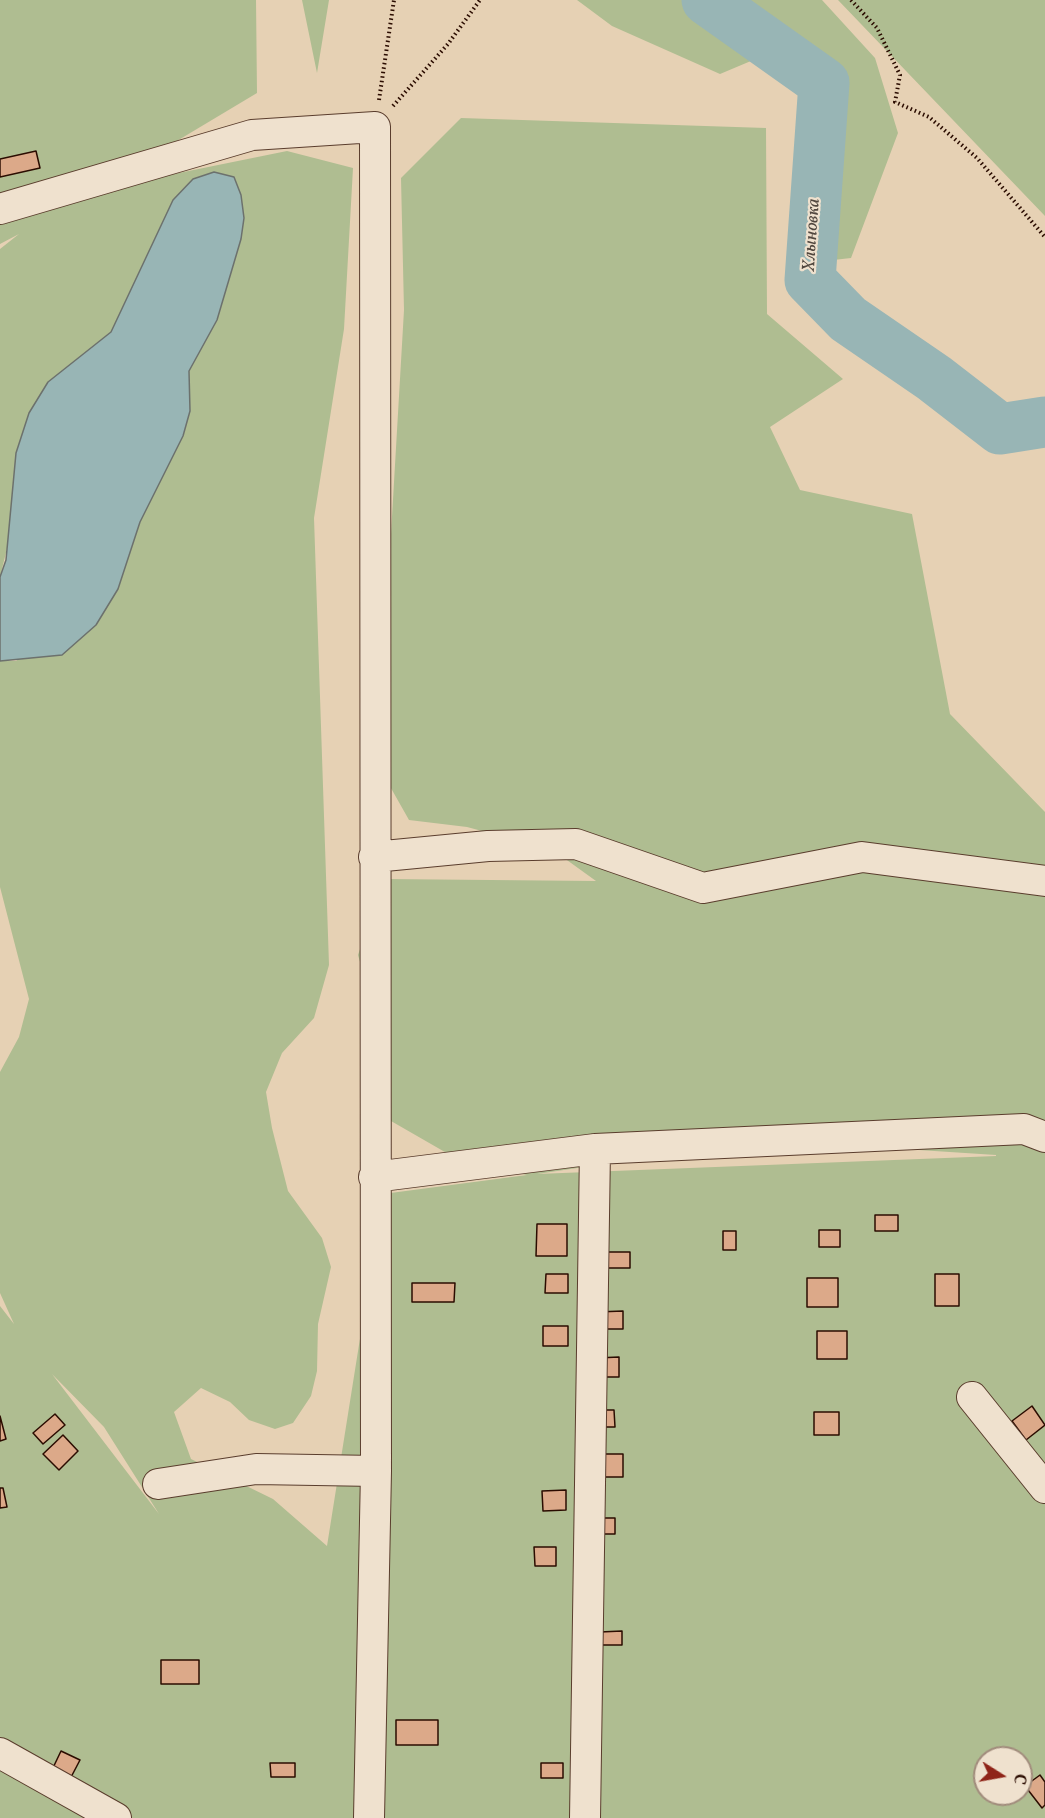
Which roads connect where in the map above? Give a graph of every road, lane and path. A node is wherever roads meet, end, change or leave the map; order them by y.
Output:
1 (394, 0) edge
2 (480, 0) edge
3 (851, 0) edge
4 (375, 127) junction
5 (0, 209) edge
6 (1045, 237) edge
7 (374, 857) junction
8 (1045, 881) edge
9 (1045, 1137) edge
10 (595, 1149) junction
11 (374, 1177) junction
12 (972, 1397) dead end
13 (376, 1471) junction
14 (158, 1484) dead end
15 (1045, 1488) edge
16 (0, 1753) edge
17 (116, 1818) edge
18 (369, 1818) edge
19 (585, 1818) edge

1 - 4 path
2 - 4 path
3 - 6 path
4 - 5 street
4 - 7 street
7 - 8 street
7 - 11 street
9 - 10 street
10 - 11 street
10 - 19 street
11 - 13 street
12 - 15 street
13 - 14 street
13 - 18 street
16 - 17 street

